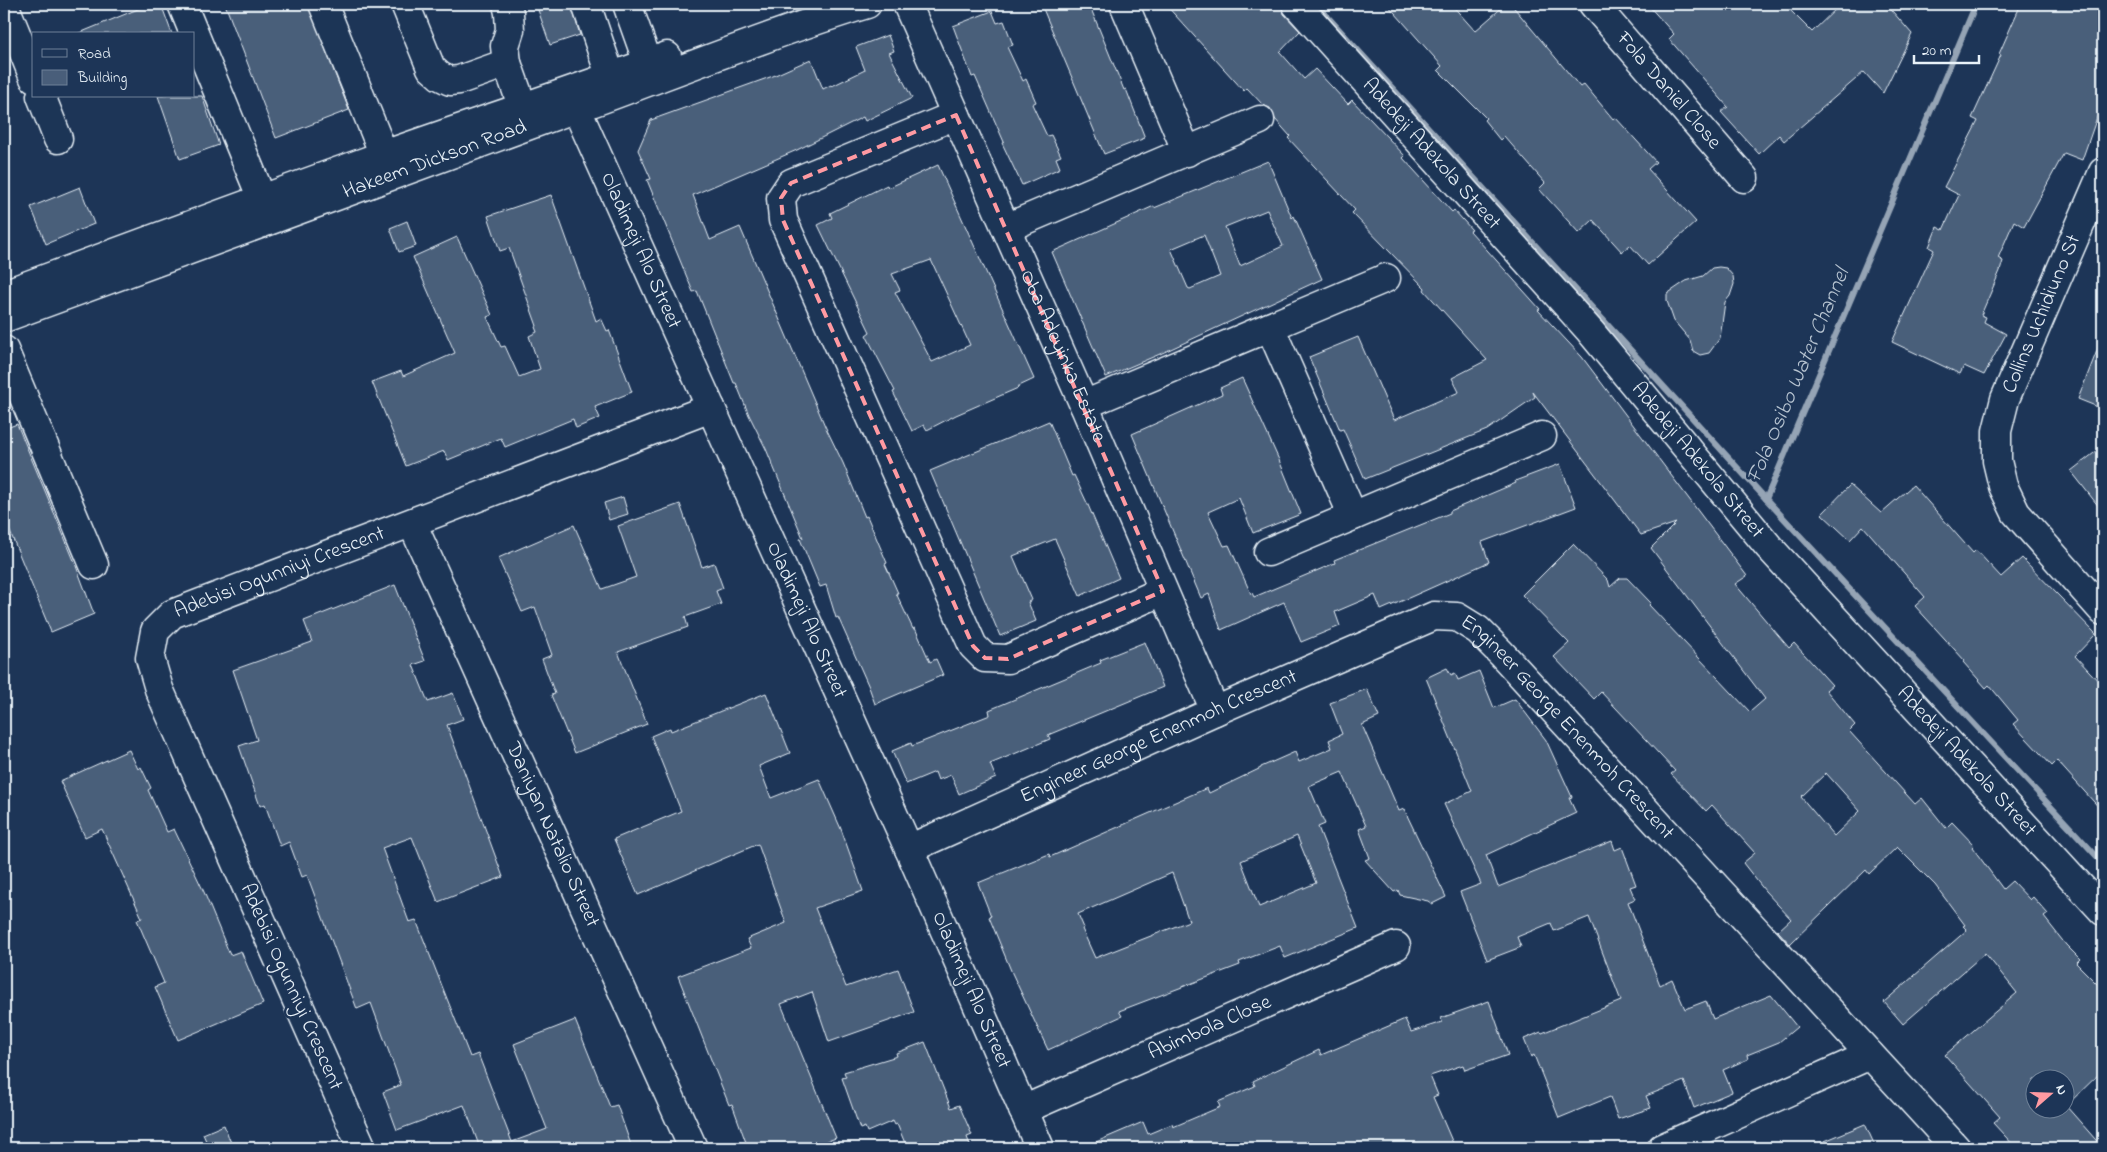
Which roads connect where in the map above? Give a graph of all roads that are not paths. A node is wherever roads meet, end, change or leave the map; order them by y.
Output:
1 (4, 4) edge
2 (182, 4) edge
3 (323, 4) edge
4 (405, 4) edge
5 (507, 4) edge
6 (586, 4) edge
7 (627, 4) edge
8 (809, 4) edge
9 (867, 4) edge
10 (907, 4) edge
11 (1124, 4) edge
12 (1296, 4) edge
13 (1593, 4) edge
14 (193, 32) edge
15 (195, 36) edge
16 (506, 63) junction
17 (648, 63) junction
18 (32, 73) edge
19 (610, 75) junction
20 (42, 98) edge
21 (572, 100) junction
22 (523, 108) junction
23 (956, 115) junction
24 (1260, 120) dead end
25 (58, 139) dead end
26 (1186, 152) junction
27 (384, 155) junction
28 (2103, 172) edge
29 (1744, 178) dead end
30 (262, 199) junction
31 (1006, 228) junction
32 (1386, 278) dead end
33 (19, 296) edge
34 (4, 318) edge
35 (1270, 327) junction
36 (4, 350) edge
37 (1084, 405) junction
38 (710, 408) junction
39 (1542, 436) dead end
40 (1353, 516) junction
41 (412, 523) junction
42 (1268, 552) dead end
43 (94, 565) dead end
44 (1163, 592) junction
45 (2103, 611) edge
46 (1215, 711) junction
47 (909, 848) junction
48 (2103, 912) edge
49 (1396, 946) dead end
50 (1870, 1054) junction
51 (1023, 1110) junction
52 (362, 1148) edge
53 (693, 1148) edge
54 (1040, 1148) edge
55 (1662, 1148) edge
56 (1956, 1148) edge

1 - 18 street
2 - 14 street
3 - 27 street
4 - 16 street
5 - 16 street
6 - 19 street
7 - 17 street
8 - 17 street, Hakeem Dickson Road
9 - 21 street, Hakeem Dickson Road
10 - 23 street, Oba Adeyinka Estate
11 - 26 street
12 - 48 street, Adedeji Adekola Street
13 - 29 street, Fola Daniel Close
15 - 30 street
16 - 22 street
17 - 19 street, Hakeem Dickson Road
19 - 21 street, Hakeem Dickson Road
20 - 25 street
21 - 22 street, Hakeem Dickson Road
21 - 33 street, Hakeem Dickson Road
21 - 38 street, Oladimeji Alo Street
22 - 27 street, Hakeem Dickson Road
23 - 31 street, Oba Adeyinka Estate
23 - 44 street
24 - 26 street
26 - 31 street
27 - 30 street, Hakeem Dickson Road
28 - 45 street, Collins Uchidiuno St
30 - 33 street, Hakeem Dickson Road
31 - 37 street, Oba Adeyinka Estate
32 - 35 street
33 - 34 street, Hakeem Dickson Road
35 - 37 street
35 - 40 street
36 - 43 street
37 - 44 street, Oba Adeyinka Estate
38 - 41 street, Adebisi Ogunniyi Crescent
38 - 47 street, Oladimeji Alo Street
39 - 40 street
40 - 42 street
41 - 52 street, Adebisi Ogunniyi Crescent
41 - 53 street, Daniyan Natalio Street
44 - 46 street, Oba Adeyinka Estate
46 - 47 street, Engineer George Enenmoh Crescent
46 - 50 street, Engineer George Enenmoh Crescent
47 - 51 street, Oladimeji Alo Street
49 - 51 street, Abimbola Close
50 - 55 street
50 - 56 street, Engineer George Enenmoh Crescent
51 - 54 street, Oladimeji Alo Street

